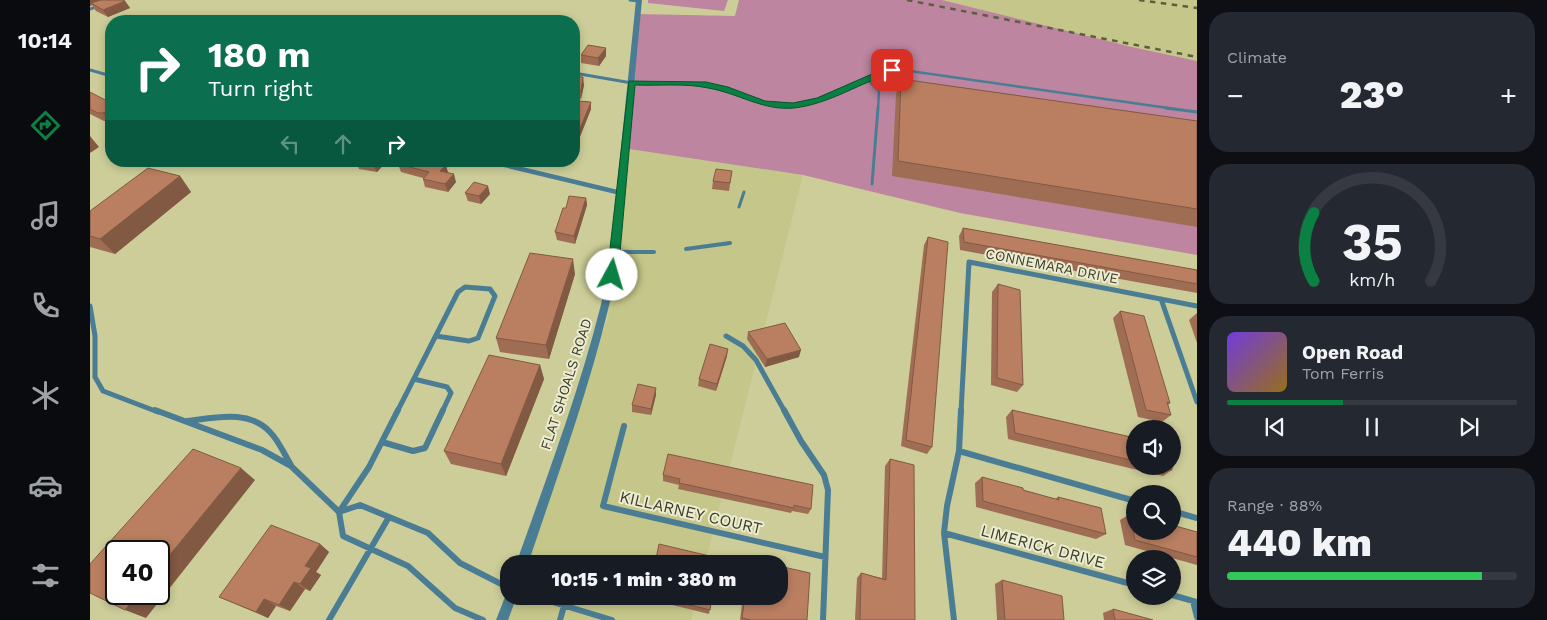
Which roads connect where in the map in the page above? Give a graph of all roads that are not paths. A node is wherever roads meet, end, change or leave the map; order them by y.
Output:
1 (630, 0) edge
2 (639, 1) edge
3 (107, 3) edge
4 (90, 9) edge
5 (90, 70) edge
6 (105, 74) edge
7 (580, 75) edge
8 (867, 79) junction
9 (632, 83) junction
10 (1197, 112) edge
11 (513, 167) edge
12 (872, 184) dead end
13 (744, 192) dead end
14 (621, 193) junction
15 (739, 207) dead end
16 (730, 243) dead end
17 (686, 249) dead end
18 (615, 252) junction
19 (654, 252) dead end
20 (1161, 299) junction
21 (90, 306) edge
22 (1197, 306) edge
23 (436, 336) junction
24 (726, 336) dead end
25 (414, 379) junction
26 (1197, 402) edge
27 (186, 422) junction
28 (624, 426) dead end
29 (382, 442) junction
30 (959, 451) junction
31 (291, 466) junction
32 (1126, 497) edge
33 (339, 512) junction
34 (1181, 514) edge
35 (389, 517) junction
36 (1197, 518) edge
37 (944, 532) junction
38 (370, 549) junction
39 (525, 555) edge
40 (825, 557) junction
41 (500, 583) edge
42 (1126, 583) edge
43 (1181, 597) edge
44 (1195, 601) edge
45 (508, 605) edge
46 (561, 605) edge
47 (564, 606) junction
48 (1197, 617) edge
49 (329, 620) edge
50 (483, 620) edge
51 (502, 620) edge
52 (560, 620) edge
53 (612, 620) edge
54 (823, 620) edge
55 (954, 620) edge

1 - 2 street
2 - 9 street, FLAT SHOALS ROAD
3 - 4 street
5 - 6 street
7 - 9 street
8 - 9 lane
8 - 10 lane
8 - 12 lane
9 - 14 street, FLAT SHOALS ROAD
11 - 14 street
13 - 15 lane
14 - 18 street, FLAT SHOALS ROAD
16 - 17 lane
18 - 19 lane
18 - 39 street, FLAT SHOALS ROAD
20 - 22 street, CONNEMARA DRIVE
20 - 26 street
20 - 30 street, CONNEMARA DRIVE
21 - 27 street
23 - 23 street
23 - 25 street
24 - 40 street
25 - 29 street
25 - 29 street
27 - 31 street
27 - 31 street
28 - 40 street, KILLARNEY COURT
29 - 33 street
30 - 32 street
30 - 37 street
31 - 33 street
33 - 35 street
33 - 38 street
34 - 36 street
35 - 38 street
35 - 41 street
37 - 42 street, LIMERICK DRIVE
37 - 55 street
38 - 49 street
38 - 50 street
40 - 54 street
43 - 44 street
44 - 48 street
45 - 51 street
46 - 47 street
47 - 52 street
47 - 53 street

